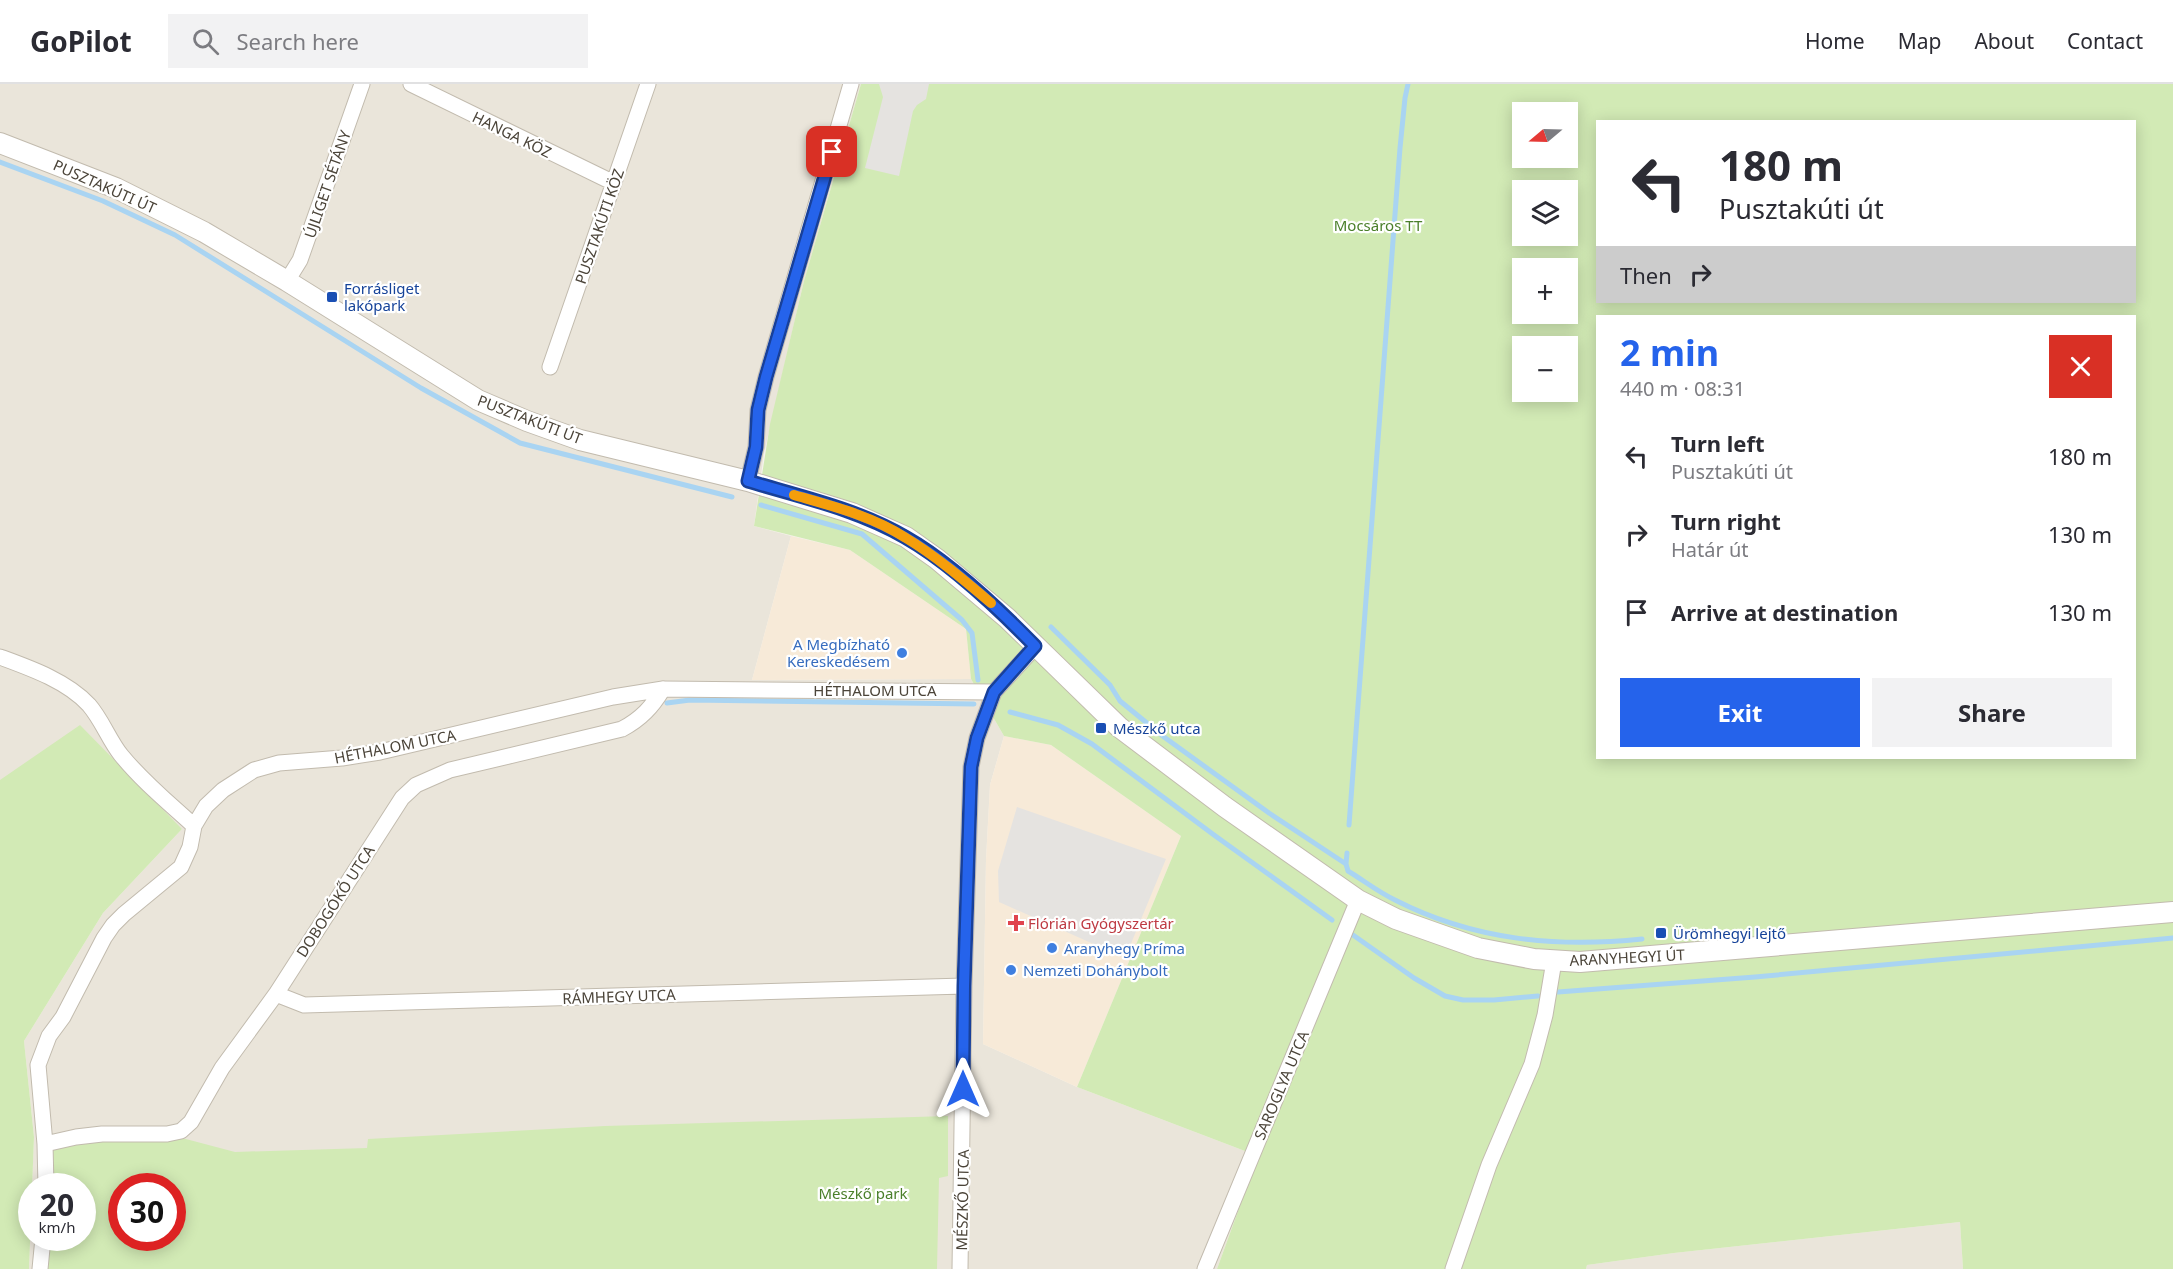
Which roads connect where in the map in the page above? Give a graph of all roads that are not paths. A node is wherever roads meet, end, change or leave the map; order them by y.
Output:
1 (362, 84) edge
2 (411, 84) edge
3 (648, 84) edge
4 (851, 84) edge
5 (0, 143) edge
6 (614, 183) junction
7 (287, 281) junction
8 (550, 367) dead end
9 (748, 481) junction
10 (1035, 646) junction
11 (0, 657) edge
12 (663, 689) junction
13 (994, 692) junction
14 (194, 826) junction
15 (1358, 900) junction
16 (2173, 912) edge
17 (1554, 961) junction
18 (964, 986) junction
19 (276, 994) junction
20 (45, 1144) junction
21 (46, 1173) edge
22 (42, 1251) edge
23 (40, 1269) edge
24 (960, 1269) edge
25 (1204, 1269) edge
26 (1453, 1269) edge

1 - 7 street, ÚJLIGET SÉTÁNY
2 - 6 street, HANGA KÖZ
3 - 6 street, PUSZTAKÚTI KÖZ
4 - 9 street
5 - 7 street, PUSZTAKÚTI ÚT
6 - 8 street, PUSZTAKÚTI KÖZ
7 - 9 street, PUSZTAKÚTI ÚT
9 - 10 street, PUSZTAKÚTI ÚT
10 - 13 street, MÉSZKŐ UTCA
10 - 15 street, ARANYHEGYI ÚT
11 - 14 street
12 - 13 street, HÉTHALOM UTCA
12 - 14 street, HÉTHALOM UTCA
12 - 19 street, DOBOGÓKŐ UTCA
13 - 18 street, MÉSZKŐ UTCA
14 - 20 street, HÉTHALOM UTCA
15 - 17 street, ARANYHEGYI ÚT
15 - 25 street, SAROGLYA UTCA
16 - 17 street, ARANYHEGYI ÚT
17 - 26 street
18 - 19 street, RÁMHEGY UTCA
18 - 24 street, MÉSZKŐ UTCA
19 - 20 street, DOBOGÓKŐ UTCA
20 - 21 street, HÉTHALOM UTCA
22 - 23 street

